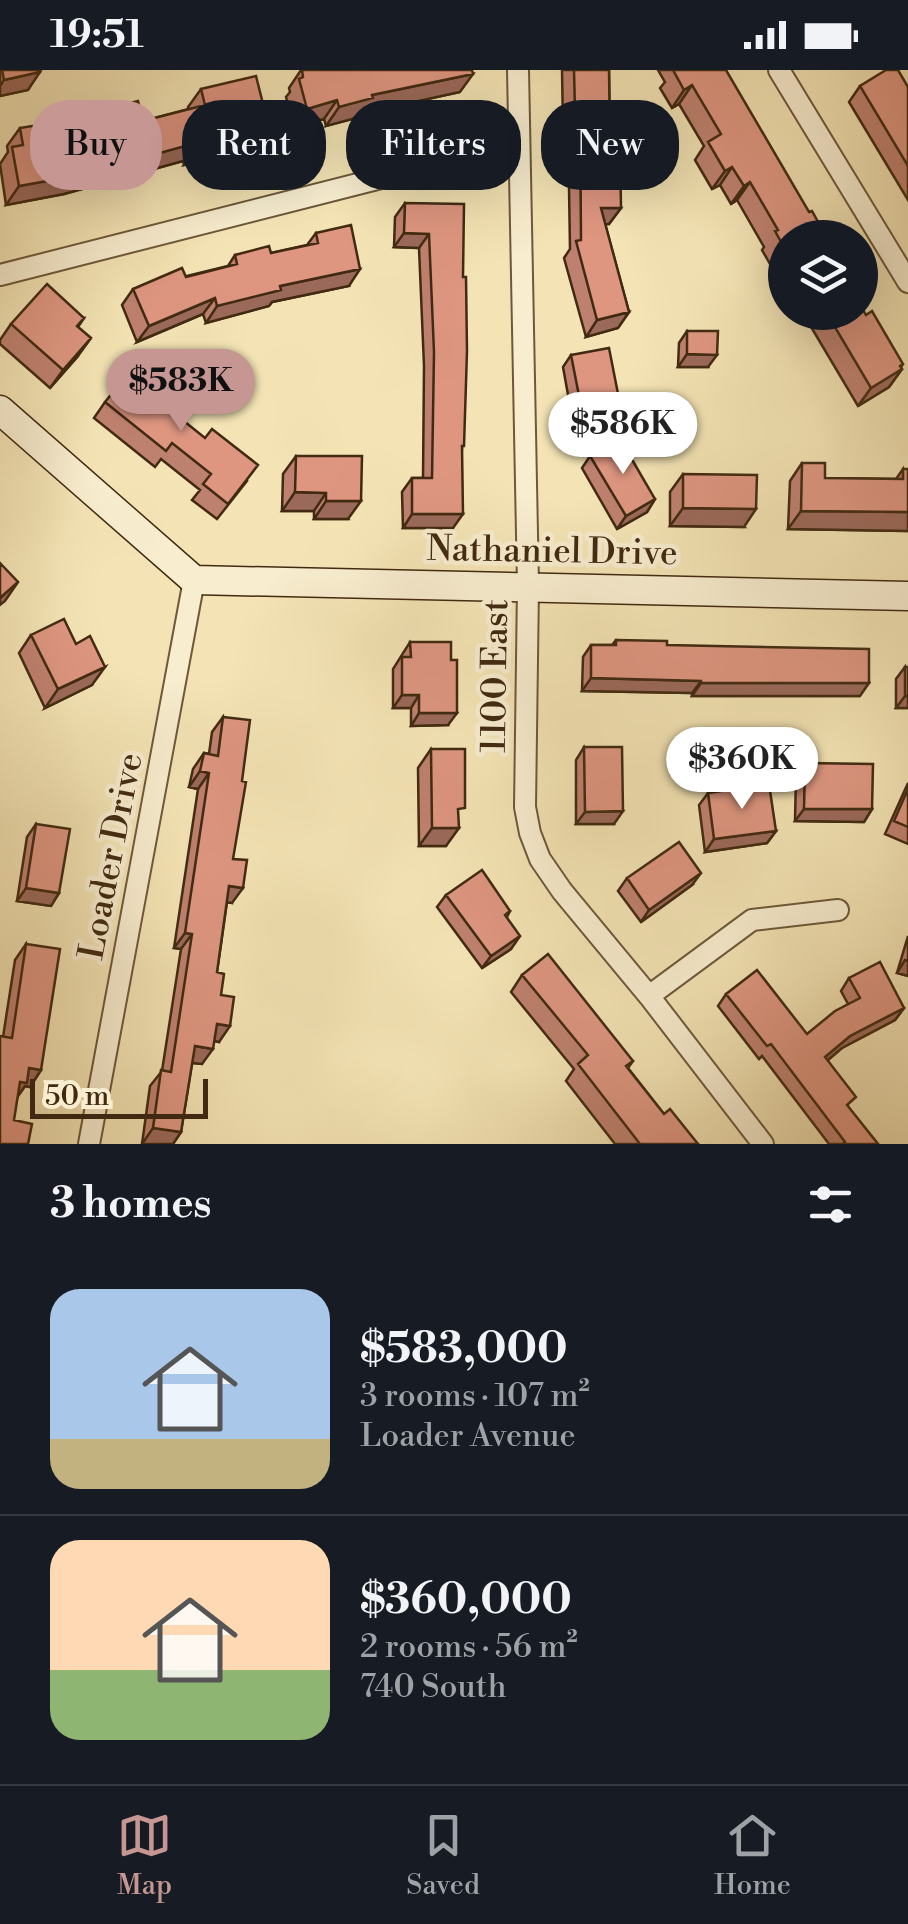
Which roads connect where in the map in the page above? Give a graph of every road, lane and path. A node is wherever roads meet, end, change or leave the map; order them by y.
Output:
1 (518, 70) edge
2 (779, 70) edge
3 (518, 100) edge
4 (346, 187) edge
5 (520, 190) edge
6 (0, 275) edge
7 (908, 282) edge
8 (0, 410) edge
9 (194, 580) junction
10 (528, 586) junction
11 (908, 596) edge
12 (838, 910) dead end
13 (649, 996) junction
14 (89, 1144) edge
15 (763, 1144) edge

1 - 3 street, 1100 East
2 - 7 street
4 - 6 street
5 - 10 street, 1100 East
8 - 9 street
9 - 10 street, Nathaniel Drive
9 - 14 street, Loader Drive
10 - 11 street, Nathaniel Drive
10 - 13 street, 1100 East
12 - 13 street
13 - 15 street, 1100 East

